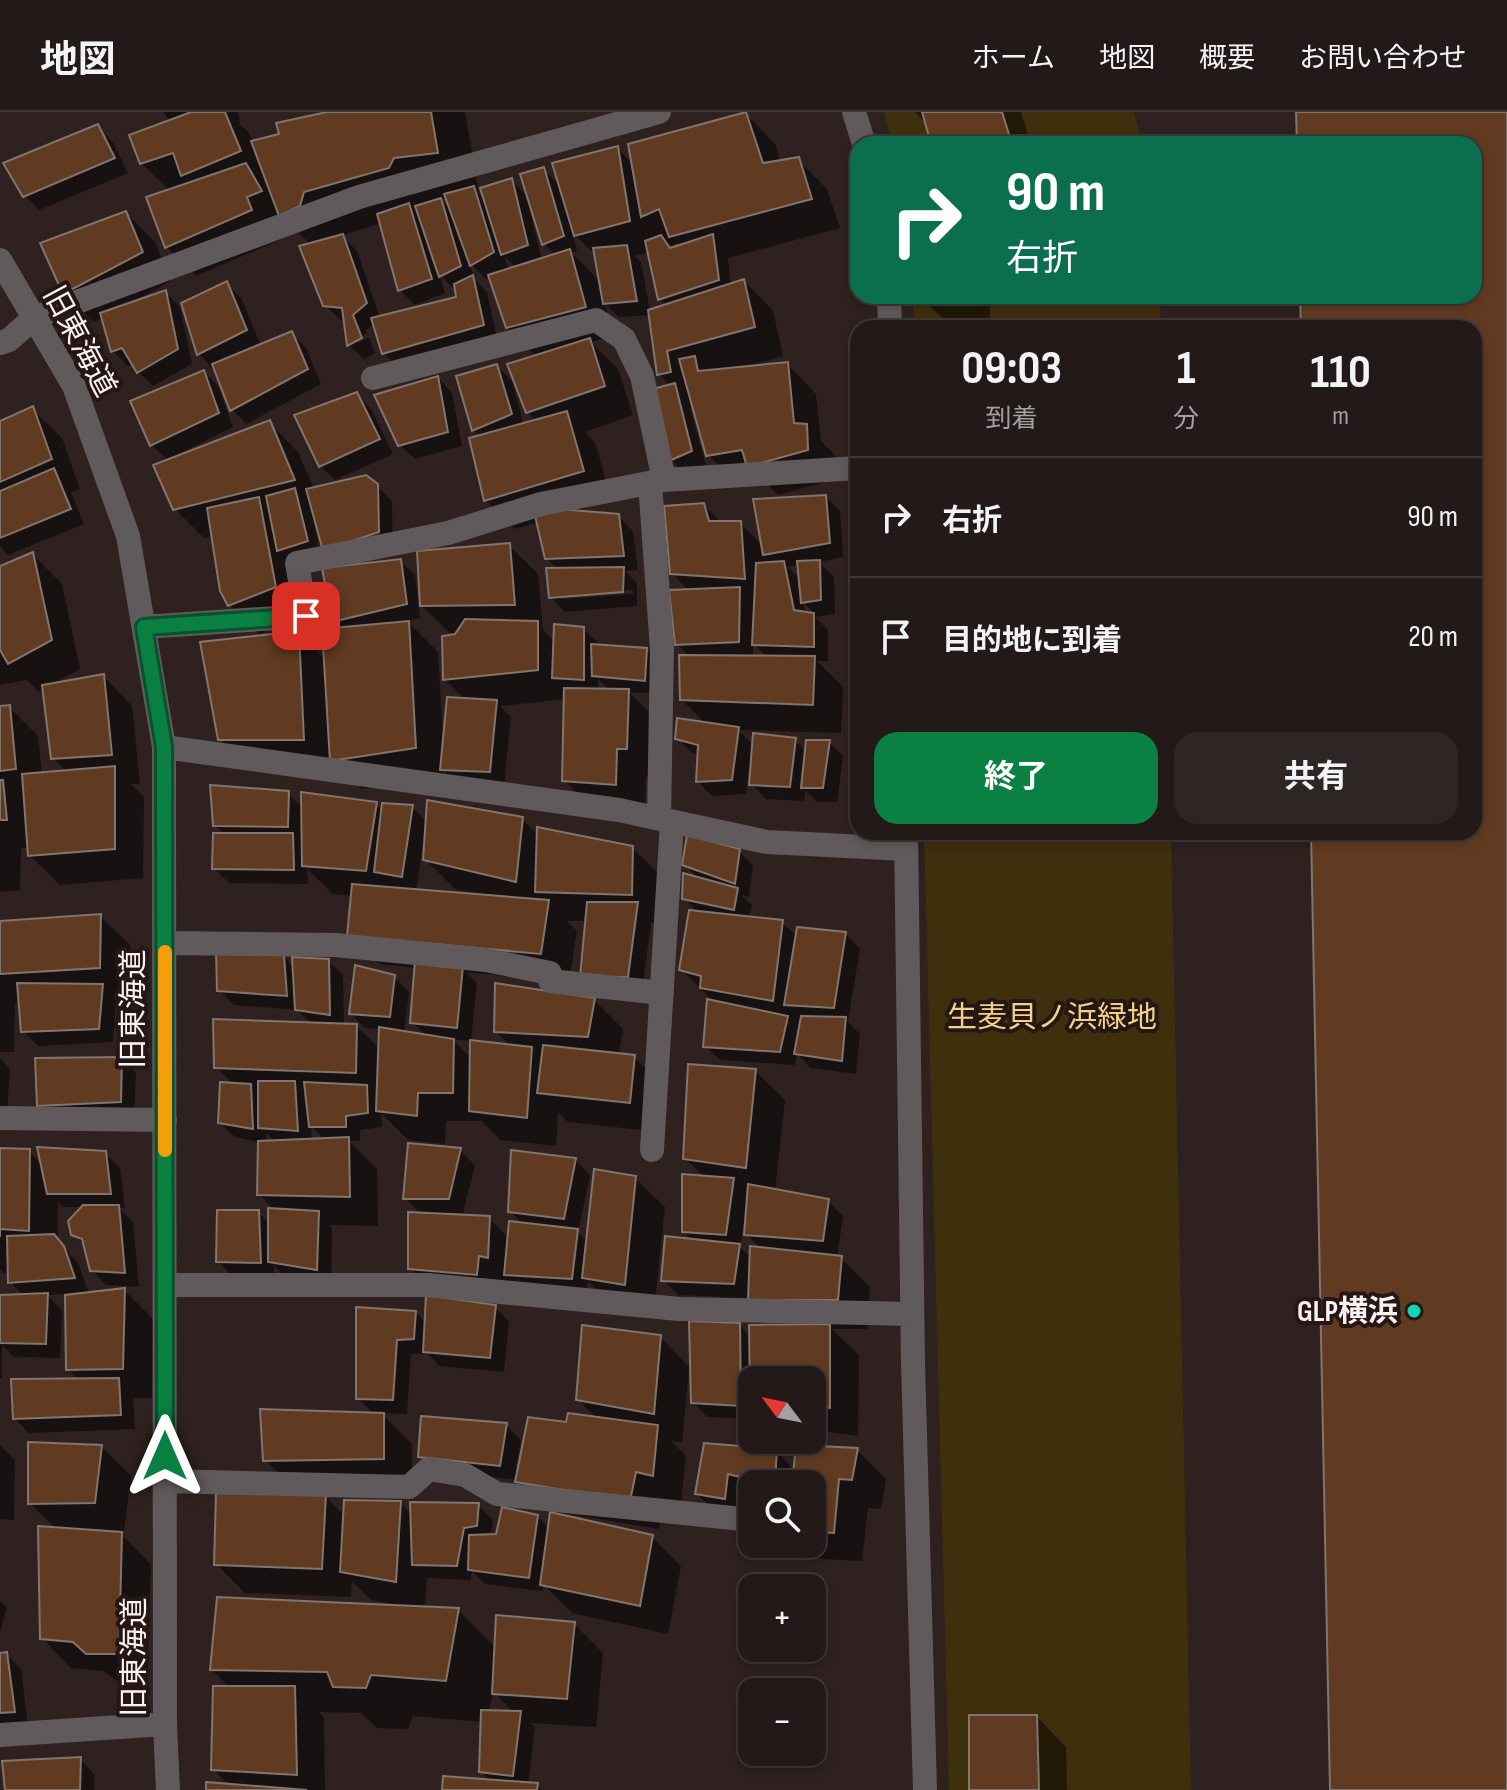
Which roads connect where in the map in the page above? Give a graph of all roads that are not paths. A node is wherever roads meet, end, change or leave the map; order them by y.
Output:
1 (854, 112) edge
2 (644, 114) edge
3 (862, 136) edge
4 (0, 260) edge
5 (34, 318) junction
6 (0, 343) edge
7 (373, 378) dead end
8 (850, 469) edge
9 (657, 482) junction
10 (144, 627) junction
11 (164, 747) junction
12 (666, 820) junction
13 (906, 840) edge
14 (165, 943) junction
15 (662, 993) junction
16 (0, 1118) edge
17 (165, 1120) junction
18 (652, 1150) dead end
19 (165, 1285) junction
20 (912, 1314) junction
21 (165, 1481) junction
22 (738, 1519) edge
23 (165, 1724) junction
24 (0, 1735) edge
25 (168, 1790) edge
26 (925, 1790) edge

1 - 3 street
2 - 5 street
4 - 5 street, 旧東海道
5 - 6 street
5 - 10 street, 旧東海道
7 - 9 street
8 - 9 street
9 - 10 street
9 - 12 street
10 - 11 street, 旧東海道
11 - 12 street
11 - 14 street, 旧東海道
12 - 13 street
12 - 15 street
13 - 20 street
14 - 15 street
14 - 17 street, 旧東海道
15 - 18 street
16 - 17 street
17 - 19 street, 旧東海道
19 - 20 street
19 - 21 street, 旧東海道
20 - 26 street
21 - 22 street
21 - 23 street, 旧東海道
23 - 24 street
23 - 25 street, 旧東海道

